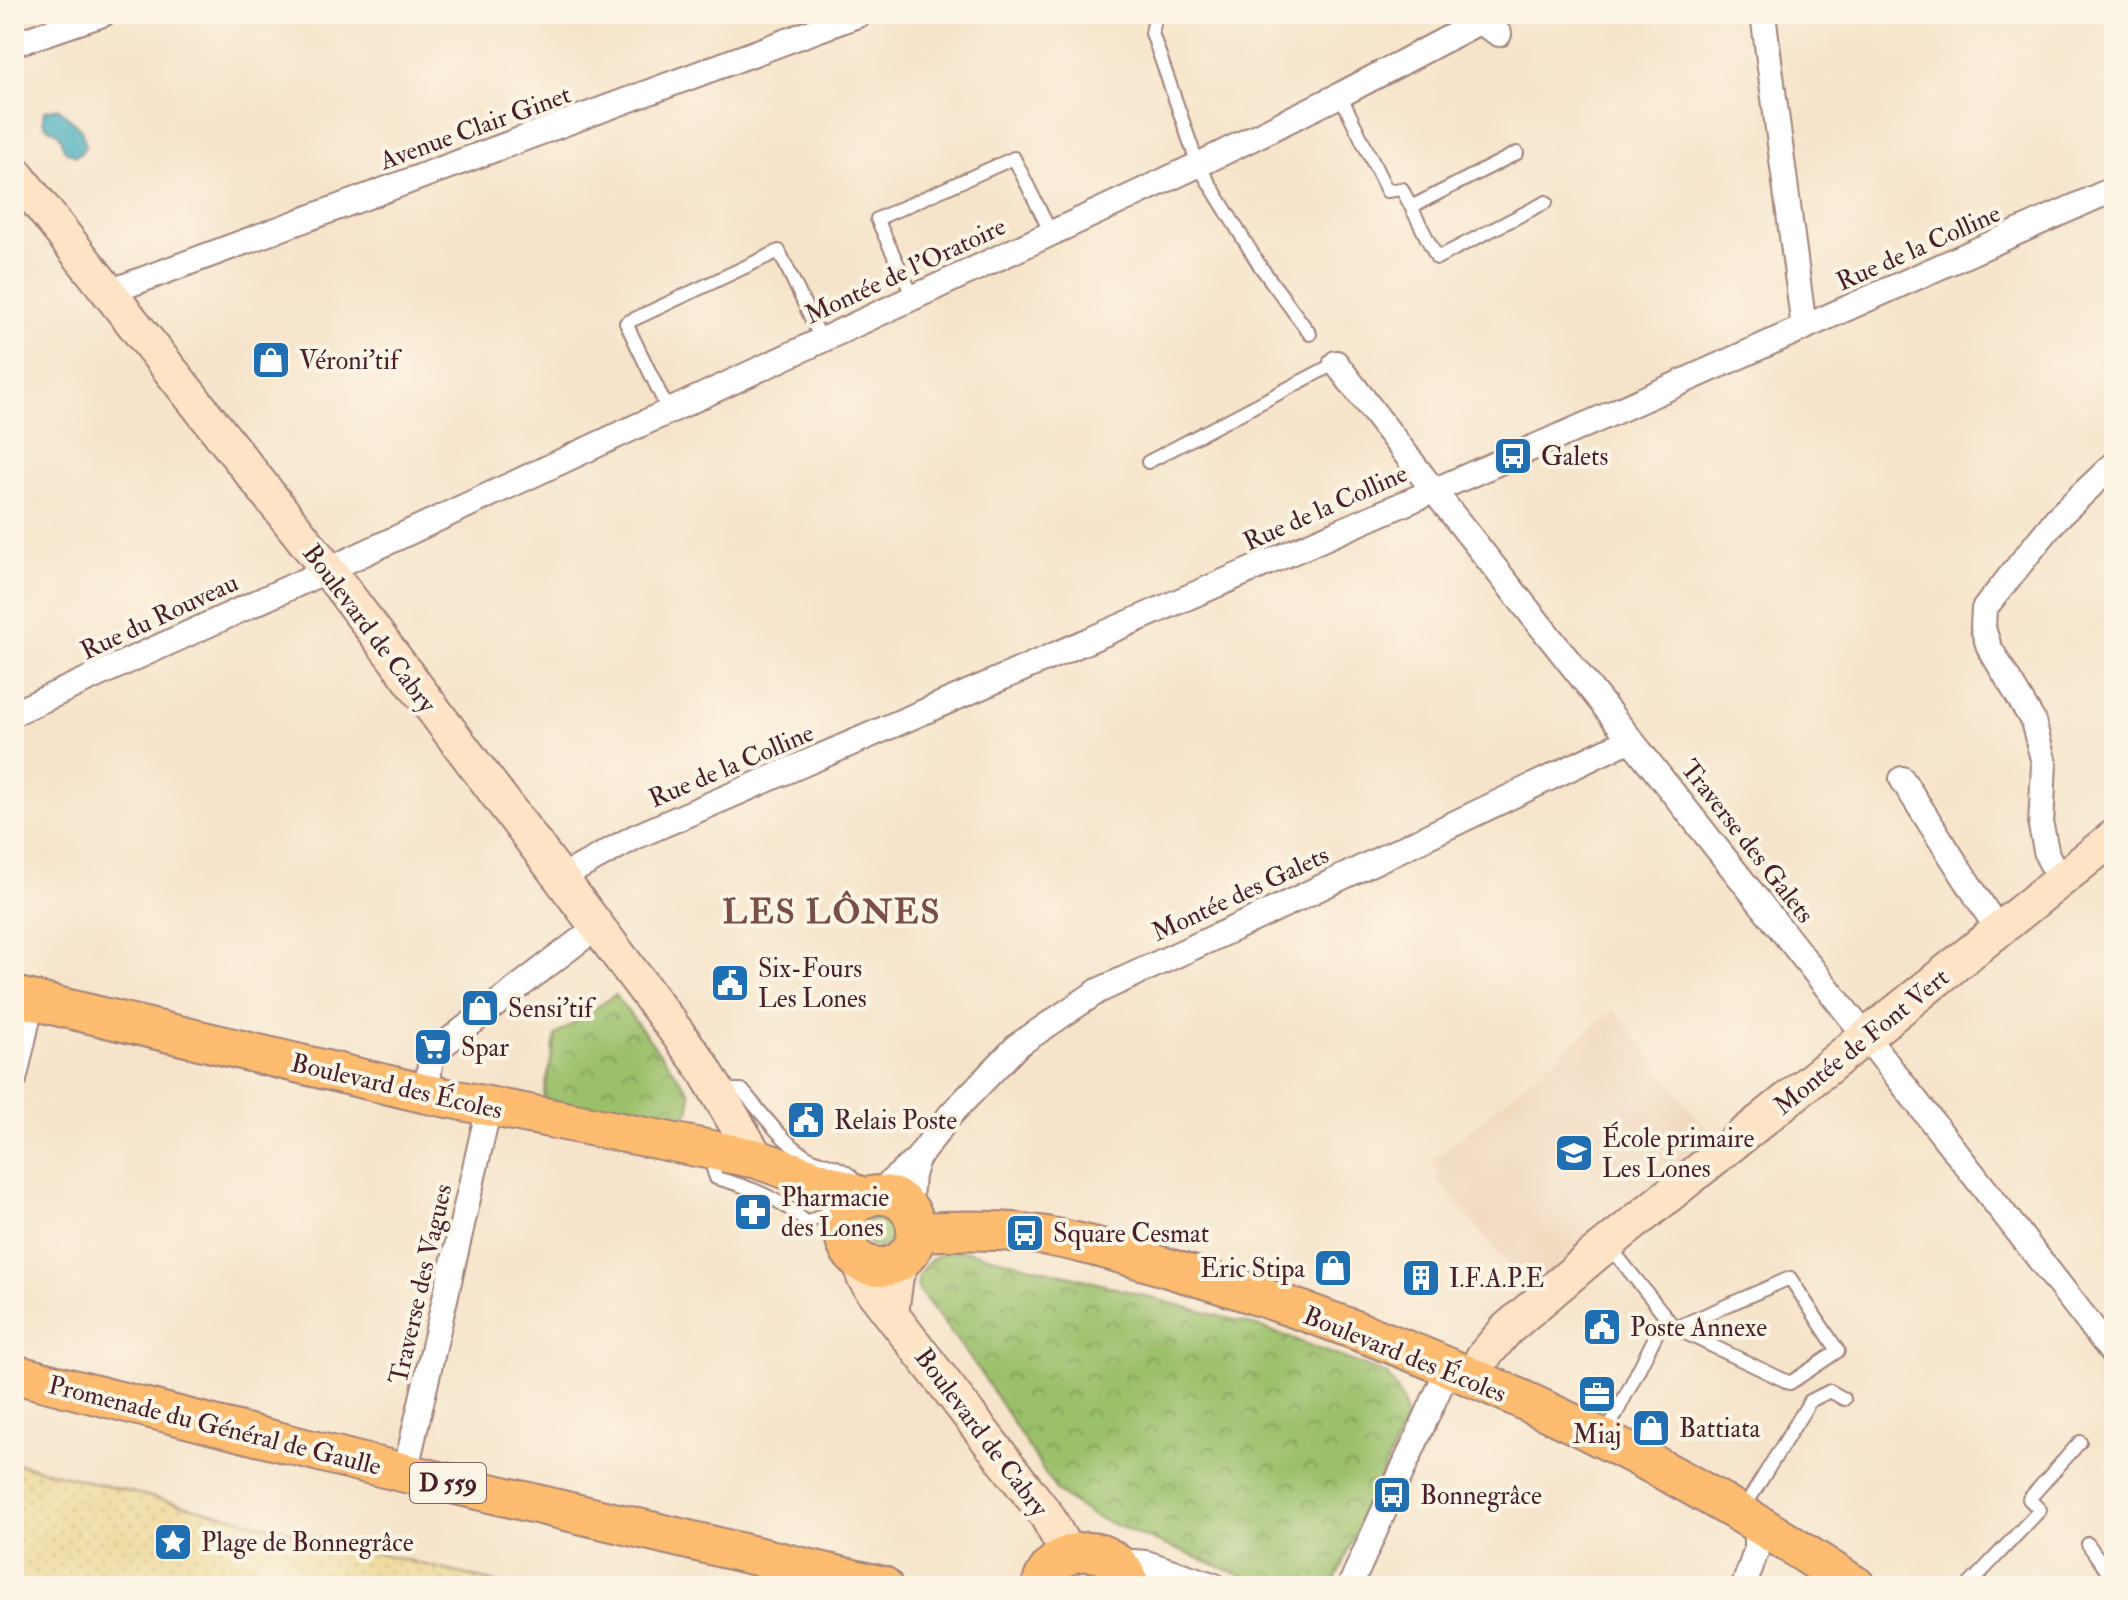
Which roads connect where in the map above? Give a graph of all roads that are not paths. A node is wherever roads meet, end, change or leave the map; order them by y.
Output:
1 (103, 14) edge
2 (860, 14) edge
3 (1156, 14) edge
4 (1763, 14) edge
5 (1499, 34) dead end
6 (14, 44) edge
7 (1340, 95) junction
8 (1517, 153) dead end
9 (1198, 165) junction
10 (14, 172) edge
11 (2114, 189) edge
12 (1546, 202) dead end
13 (1411, 207) junction
14 (1051, 233) junction
15 (109, 292) junction
16 (913, 297) junction
17 (1804, 328) junction
18 (1310, 334) dead end
19 (821, 339) junction
20 (1336, 363) joint
21 (668, 410) junction
22 (1148, 462) dead end
23 (2114, 464) edge
24 (1434, 491) junction
25 (328, 570) junction
26 (14, 713) edge
27 (1631, 739) junction
28 (1902, 779) dead end
29 (2114, 837) edge
30 (560, 878) junction
31 (2060, 880) junction
32 (597, 927) junction
33 (1998, 930) junction
34 (23, 999) edge
35 (1867, 1038) junction
36 (14, 1080) edge
37 (718, 1090) junction
38 (427, 1094) junction
39 (489, 1107) junction
40 (707, 1149) junction
41 (917, 1159) junction
42 (769, 1164) junction
43 (854, 1216) junction
44 (909, 1234) junction
45 (1608, 1245) junction
46 (891, 1313) junction
47 (1675, 1328) junction
48 (1656, 1335) dead end
49 (2114, 1355) edge
50 (14, 1374) edge
51 (1461, 1374) junction
52 (1844, 1399) dead end
53 (1604, 1440) junction
54 (2080, 1442) dead end
55 (405, 1473) junction
56 (1748, 1518) junction
57 (2088, 1544) dead end
58 (1068, 1554) junction
59 (1126, 1577) edge
60 (2114, 1581) edge
61 (883, 1586) edge
62 (1041, 1586) edge
63 (1215, 1586) edge
64 (1350, 1586) edge
65 (1744, 1586) edge
66 (1856, 1586) edge
67 (1968, 1586) edge

1 - 6 street
2 - 15 street, Avenue Clair Ginet
3 - 9 lane
4 - 17 street
5 - 7 street, Montée de l'Oratoire
7 - 9 street, Montée de l'Oratoire
7 - 13 lane
8 - 13 lane
9 - 14 street, Montée de l'Oratoire
9 - 18 lane
10 - 15 street, Boulevard de Cabry
11 - 17 street, Rue de la Colline
12 - 13 lane
14 - 16 street, Montée de l'Oratoire
14 - 16 lane
15 - 25 street, Boulevard de Cabry
16 - 19 street, Montée de l'Oratoire
17 - 24 street, Rue de la Colline
19 - 21 street, Montée de l'Oratoire
19 - 21 lane
20 - 22 lane
20 - 24 street, Traverse des Galets
21 - 25 street, Montée de l'Oratoire
23 - 31 street
24 - 27 street, Traverse des Galets
24 - 30 street, Rue de la Colline
25 - 26 street, Rue du Rouveau
25 - 30 street, Boulevard de Cabry
27 - 35 street, Traverse des Galets
27 - 41 street, Montée des Galets
28 - 33 street
29 - 31 street, Montée de Font Vert
30 - 32 street, Boulevard de Cabry
31 - 33 street, Montée de Font Vert
32 - 37 street, Boulevard de Cabry
32 - 38 street
33 - 35 street, Montée de Font Vert
34 - 36 street
34 - 38 main road, Boulevard des Écoles
35 - 45 street, Montée de Font Vert
35 - 49 street, Traverse des Galets
37 - 40 street
37 - 42 street, Boulevard de Cabry
37 - 43 lane
38 - 39 main road, Boulevard des Écoles
39 - 40 main road, Boulevard des Écoles
39 - 55 street, Traverse des Vagues
40 - 42 main road, Boulevard des Écoles
40 - 43 lane
41 - 43 street, Montée des Galets
41 - 44 street, Montée des Galets
42 - 43 main road, Boulevard des Écoles
43 - 44 main road, Boulevard des Écoles
43 - 44 main road, Boulevard des Écoles
43 - 46 street, Boulevard de Cabry
44 - 46 street
44 - 51 main road, Boulevard des Écoles
45 - 47 lane
45 - 51 street, Montée de Font Vert
46 - 58 street, Boulevard de Cabry
47 - 47 lane
48 - 53 lane
50 - 55 main road, Promenade du Général de Gaulle / D 559
51 - 53 main road, Boulevard des Écoles
51 - 64 street, Montée de Font Vert
52 - 56 lane
53 - 56 main road, Boulevard des Écoles
54 - 67 lane
55 - 61 main road, Promenade du Général de Gaulle / D 559
56 - 65 street
56 - 66 main road, Boulevard des Écoles
57 - 60 lane
58 - 59 main road
58 - 62 main road
59 - 63 street

